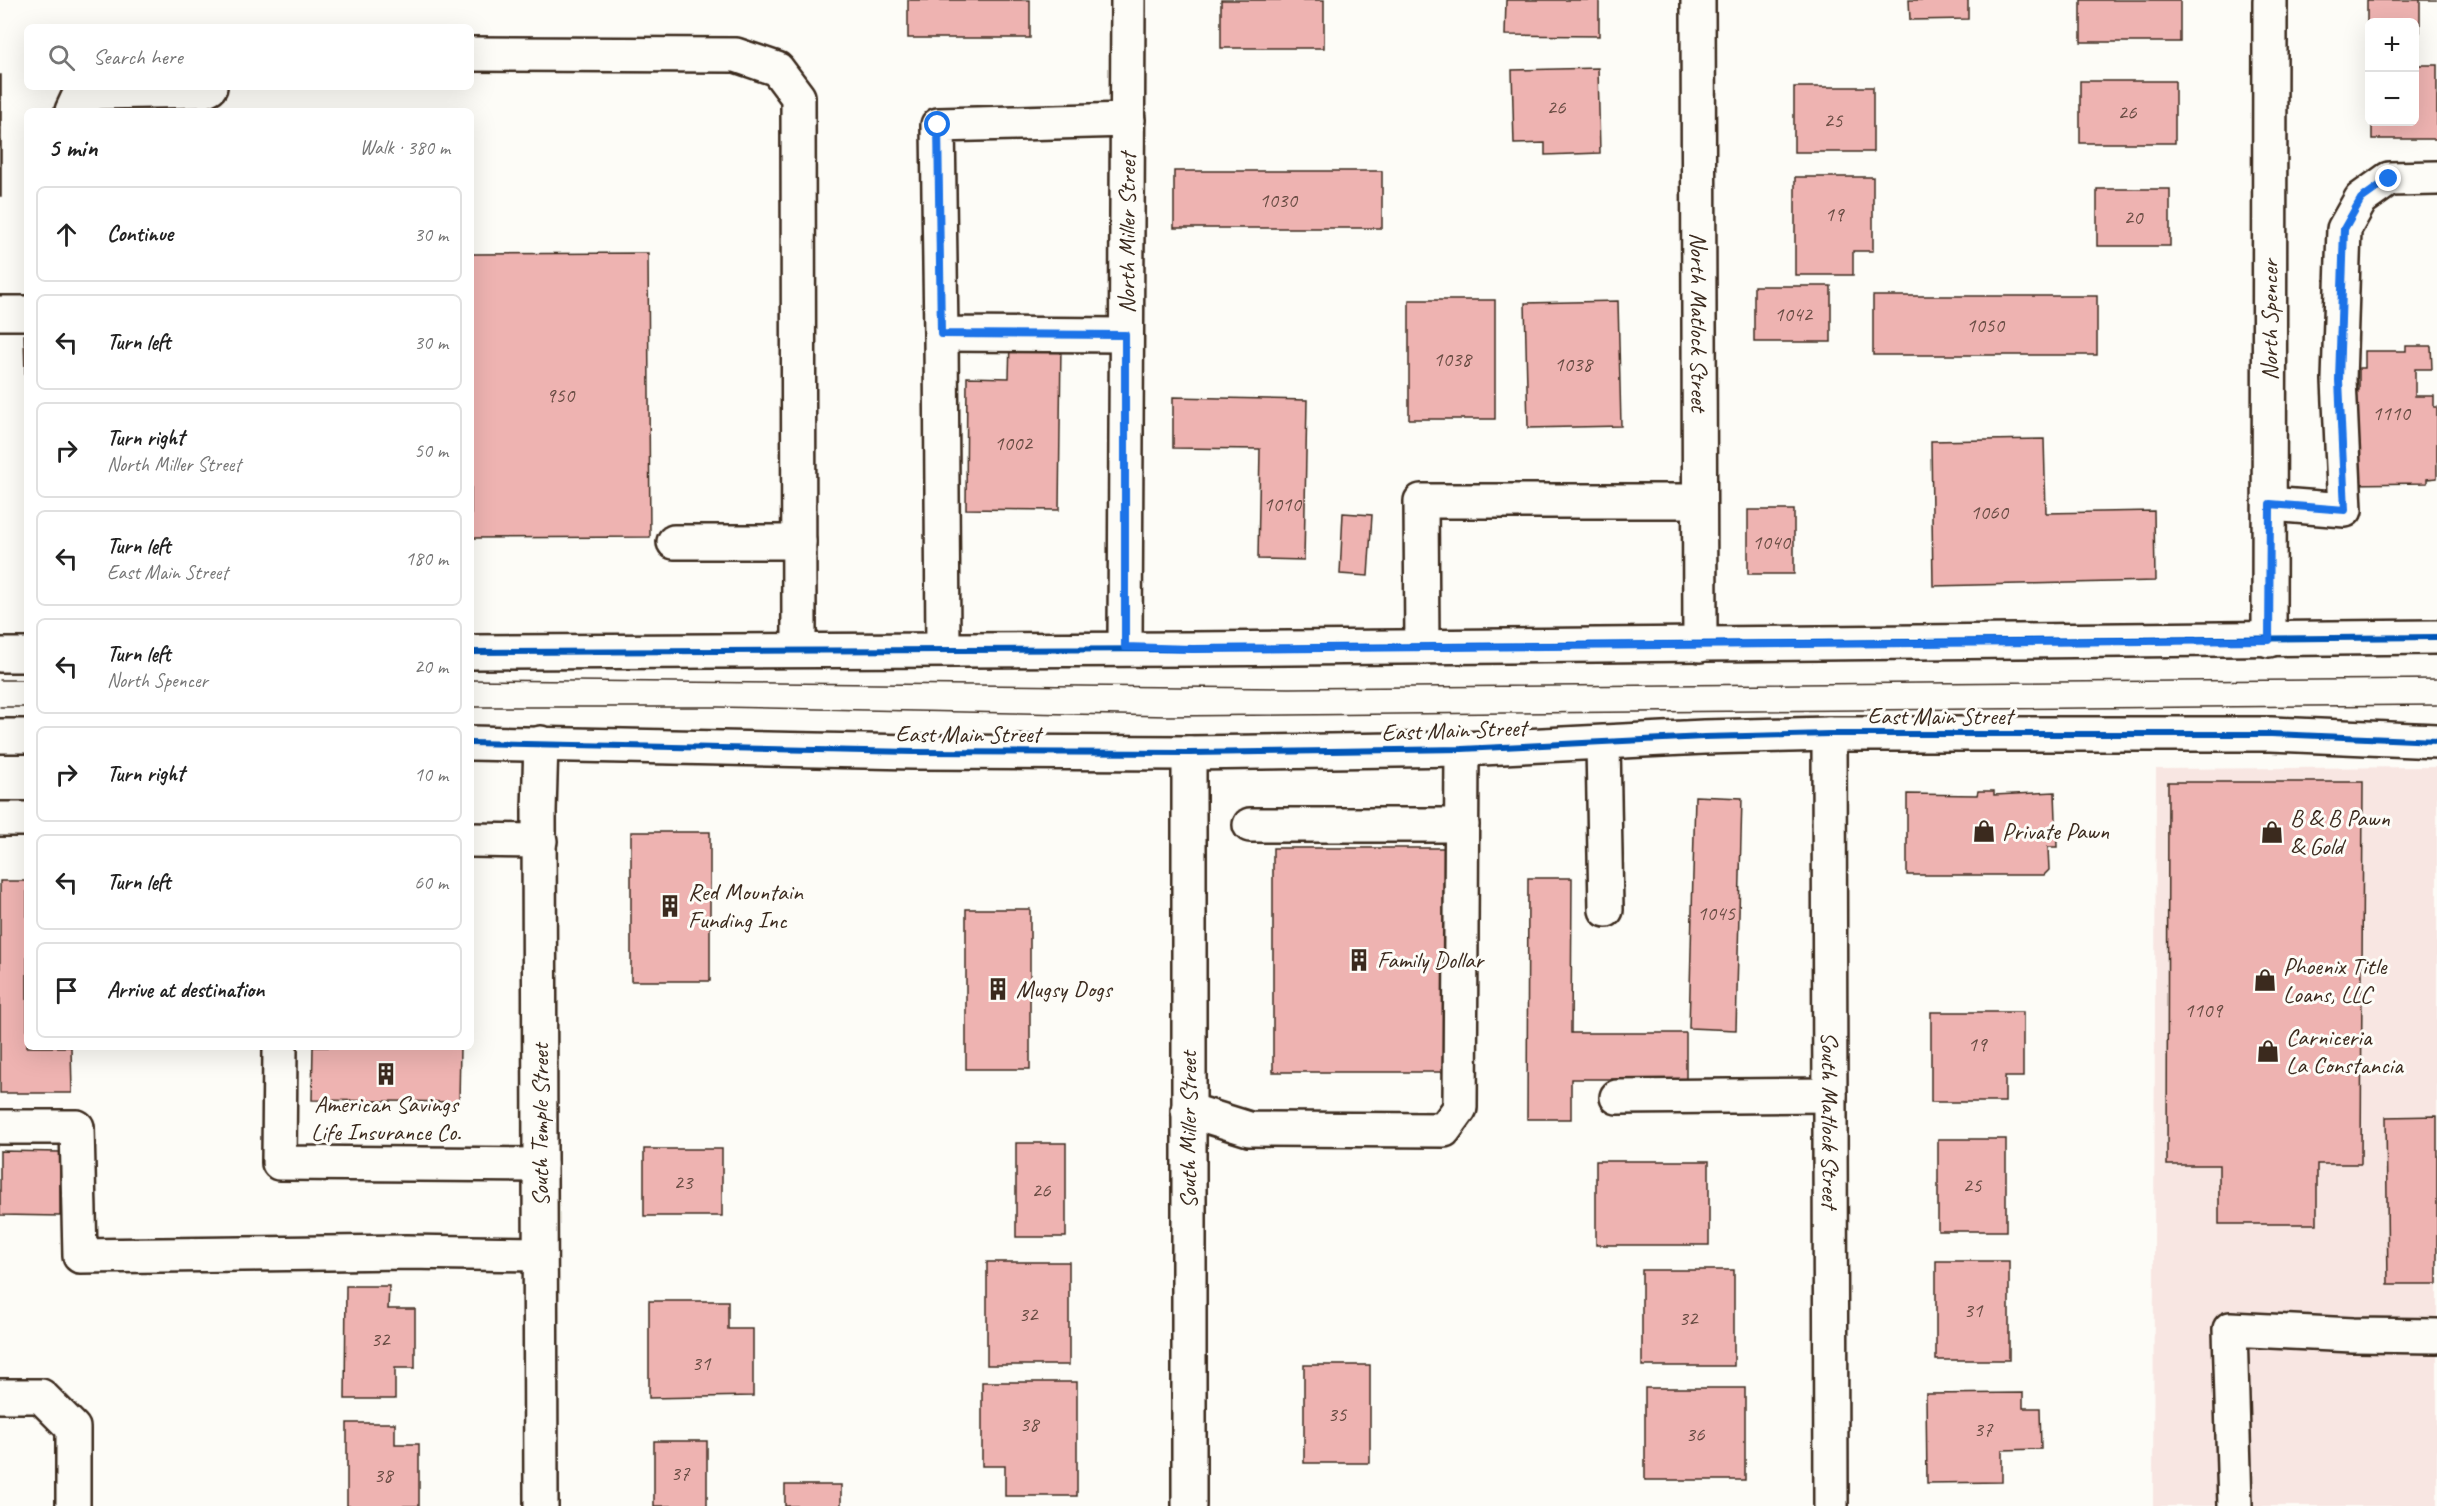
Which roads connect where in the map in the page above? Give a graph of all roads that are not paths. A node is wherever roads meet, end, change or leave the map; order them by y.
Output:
1 (1128, 0) edge
2 (1698, 0) edge
3 (2270, 0) edge
4 (474, 54) edge
5 (206, 96) edge
6 (73, 108) edge
7 (1128, 120) junction
8 (2437, 178) edge
9 (0, 313) edge
10 (24, 313) edge
11 (941, 334) junction
12 (1125, 335) junction
13 (1698, 501) junction
14 (2270, 504) junction
15 (799, 542) junction
16 (674, 543) dead end
17 (2437, 637) edge
18 (2269, 640) junction
19 (1700, 645) junction
20 (1125, 647) junction
21 (1422, 647) junction
22 (943, 649) junction
23 (799, 650) junction
24 (474, 652) edge
25 (0, 655) edge
26 (24, 655) edge
27 (1829, 734) junction
28 (0, 736) edge
29 (24, 736) edge
30 (2437, 741) edge
31 (474, 743) edge
32 (541, 743) junction
33 (1604, 743) junction
34 (1462, 749) junction
35 (1190, 753) junction
36 (0, 819) edge
37 (24, 819) edge
38 (1250, 825) dead end
39 (1462, 825) junction
40 (474, 840) edge
41 (540, 841) junction
42 (1606, 910) dead end
43 (280, 1050) edge
44 (1830, 1095) junction
45 (1617, 1097) dead end
46 (1188, 1110) junction
47 (0, 1127) edge
48 (540, 1166) junction
49 (540, 1254) junction
50 (2437, 1336) edge
51 (0, 1396) edge
52 (72, 1506) edge
53 (541, 1506) edge
54 (1189, 1506) edge
55 (1831, 1506) edge
56 (2235, 1506) edge

1 - 7 street, North Miller Street
2 - 13 street, North Matlock Street
3 - 14 street, North Spencer
4 - 15 street
5 - 6 street
7 - 11 street
7 - 12 street, North Miller Street
8 - 14 street
9 - 10 street
11 - 12 street
11 - 22 street
12 - 20 street, North Miller Street
13 - 19 street, North Matlock Street
13 - 21 street
14 - 18 street, North Spencer
15 - 16 street
15 - 23 street
17 - 18 street
18 - 19 street
19 - 21 street
20 - 21 street
20 - 22 street
22 - 23 street
23 - 24 street
25 - 26 street
27 - 30 street, East Main Street
27 - 33 street, East Main Street
27 - 44 street, South Matlock Street
28 - 29 street
31 - 32 street, East Main Street
32 - 35 street, East Main Street
32 - 41 street, South Temple Street
33 - 34 street, East Main Street
33 - 42 street
34 - 35 street, East Main Street
34 - 39 street
35 - 46 street, South Miller Street
36 - 37 street
38 - 39 street
39 - 46 street
40 - 41 street
41 - 48 street, South Temple Street
43 - 48 street
44 - 45 street
44 - 55 street, South Matlock Street
46 - 54 street, South Miller Street
47 - 49 street
48 - 49 street, South Temple Street
49 - 53 street, South Temple Street
50 - 56 street
51 - 52 street

